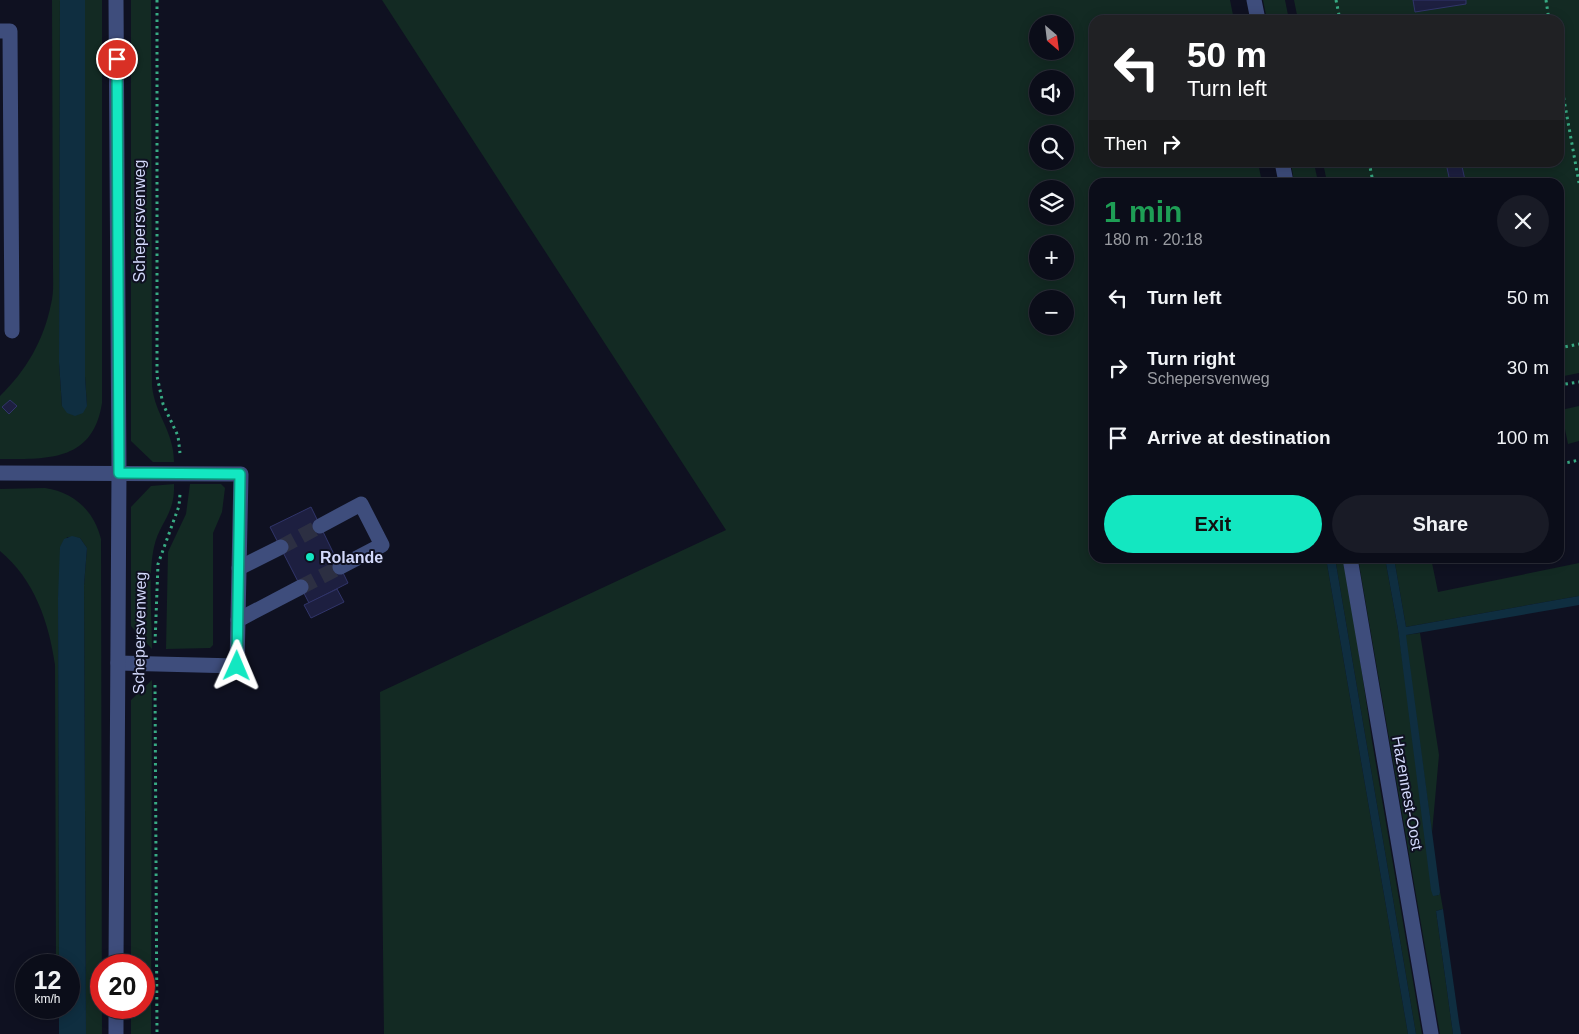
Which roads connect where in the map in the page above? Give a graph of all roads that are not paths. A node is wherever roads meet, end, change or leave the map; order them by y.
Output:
1 (116, 0) edge
2 (1254, 0) edge
3 (1257, 15) edge
4 (0, 31) edge
5 (12, 331) dead end
6 (0, 473) edge
7 (119, 473) junction
8 (320, 526) tunnel mouth
9 (281, 547) tunnel mouth
10 (1351, 563) edge
11 (340, 567) tunnel mouth
12 (239, 568) junction
13 (301, 587) tunnel mouth
14 (238, 620) junction
15 (118, 663) junction
16 (116, 954) edge
17 (116, 1019) edge
18 (116, 1034) edge
19 (1431, 1034) edge

1 - 7 street, Schepersvenweg
2 - 3 street
4 - 5 street
6 - 7 street
7 - 12 street
7 - 15 street, Schepersvenweg
8 - 11 street
9 - 12 street
10 - 19 street, Hazennest-Oost
12 - 14 street
13 - 14 street
14 - 15 street
15 - 16 street, Schepersvenweg
17 - 18 street

